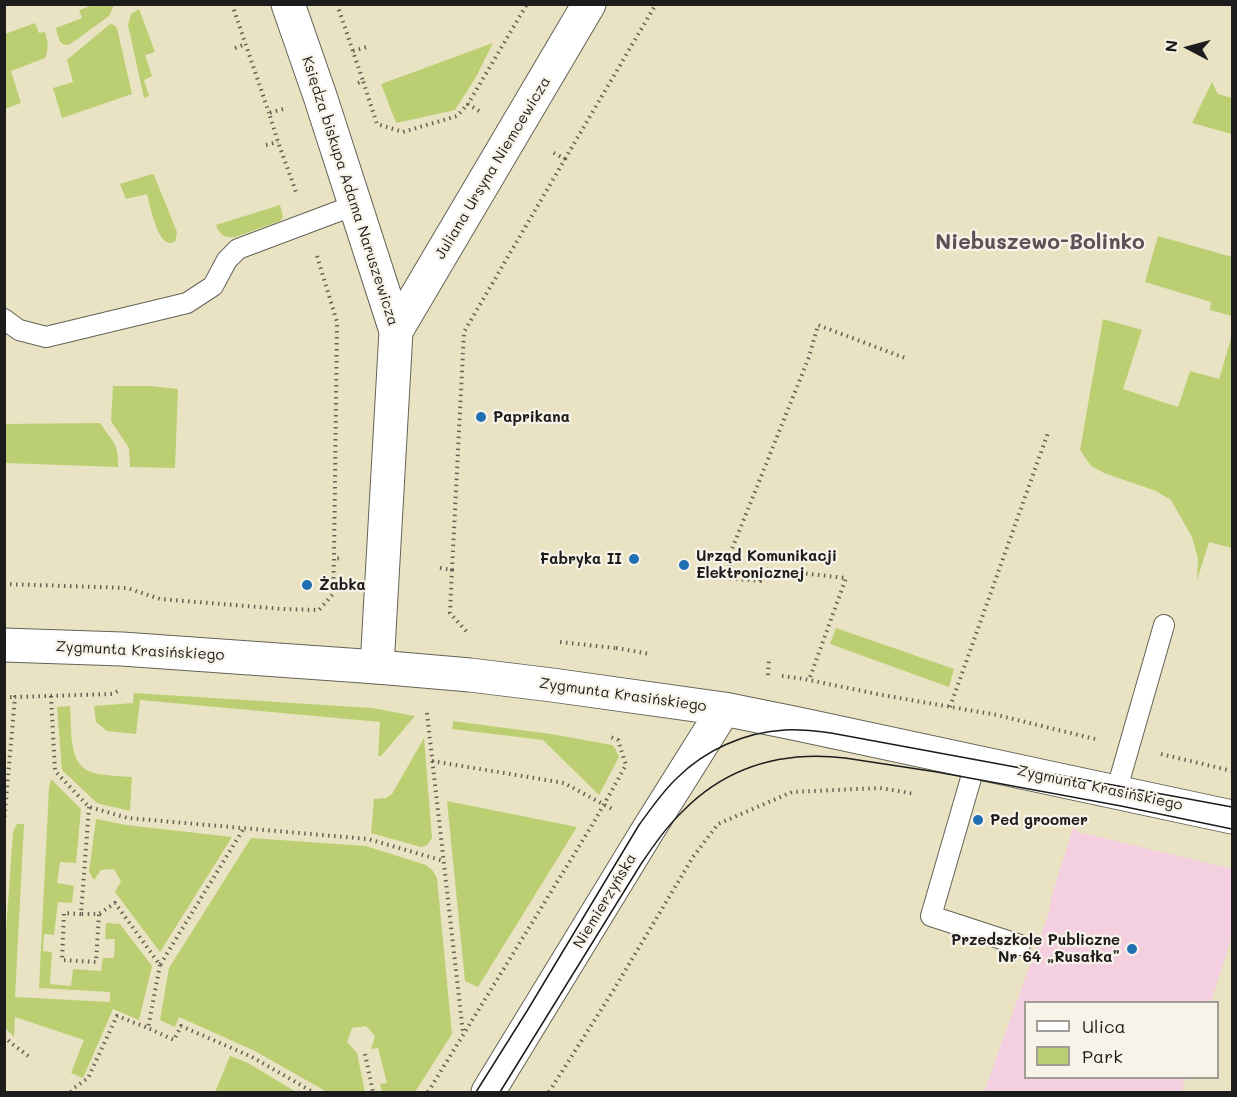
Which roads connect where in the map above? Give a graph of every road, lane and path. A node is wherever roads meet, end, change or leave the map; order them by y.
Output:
1 (232, 4) edge
2 (288, 4) edge
3 (337, 4) edge
4 (528, 4) edge
5 (589, 4) edge
6 (656, 4) edge
7 (246, 44) junction
8 (367, 47) dead end
9 (234, 48) dead end
10 (353, 51) junction
11 (363, 81) junction
12 (350, 86) dead end
13 (468, 104) junction
14 (284, 108) dead end
15 (483, 112) dead end
16 (269, 113) junction
17 (278, 142) junction
18 (266, 145) dead end
19 (552, 152) dead end
20 (565, 159) junction
21 (355, 205) junction
22 (307, 223) junction
23 (4, 319) edge
24 (396, 331) junction
25 (905, 358) dead end
26 (1049, 430) dead end
27 (334, 558) junction
28 (344, 559) dead end
29 (440, 568) dead end
30 (452, 570) junction
31 (800, 573) junction
32 (700, 576) dead end
33 (728, 578) junction
34 (797, 581) dead end
35 (4, 584) edge
36 (1164, 625) dead end
37 (477, 633) dead end
38 (550, 641) dead end
39 (4, 645) edge
40 (616, 648) junction
41 (661, 656) dead end
42 (615, 658) dead end
43 (769, 658) dead end
44 (377, 667) junction
45 (808, 680) junction
46 (51, 696) dead end
47 (4, 697) edge
48 (15, 697) dead end
49 (950, 707) junction
50 (427, 709) dead end
51 (724, 710) junction
52 (14, 718) dead end
53 (600, 734) dead end
54 (1128, 747) junction
55 (432, 761) junction
56 (976, 761) junction
57 (1233, 771) edge
58 (1116, 792) junction
59 (604, 804) junction
60 (89, 807) junction
61 (1233, 817) edge
62 (4, 823) edge
63 (244, 828) junction
64 (685, 852) dead end
65 (444, 861) junction
66 (81, 914) junction
67 (99, 914) junction
68 (1020, 945) dead end
69 (160, 964) junction
70 (148, 1028) junction
71 (463, 1035) junction
72 (4, 1036) edge
73 (365, 1054) dead end
74 (31, 1058) dead end
75 (71, 1092) edge
76 (313, 1092) edge
77 (373, 1092) edge
78 (428, 1092) edge
79 (488, 1092) edge
80 (549, 1092) edge

1 - 7 path
2 - 21 street, Księdza biskupa Adama Naruszewicza
3 - 10 path
4 - 13 path
5 - 24 street, Juliana Ursyna Niemcewicza
6 - 20 path
7 - 9 path
7 - 16 path
8 - 10 path
10 - 11 path
11 - 12 path
11 - 13 path
13 - 15 path
14 - 16 path
16 - 17 path
17 - 18 path
17 - 22 path
19 - 20 path
20 - 30 path
21 - 22 lane
21 - 24 street, Księdza biskupa Adama Naruszewicza
22 - 23 lane
22 - 27 path
24 - 44 street, Księdza biskupa Adama Naruszewicza
25 - 33 path
26 - 49 path
27 - 28 path
27 - 35 path
29 - 30 path
30 - 37 path
31 - 33 path
31 - 34 path
31 - 45 path
32 - 33 path
36 - 54 lane
38 - 40 path
39 - 44 street, Zygmunta Krasińskiego
40 - 41 path
40 - 42 path
43 - 45 path
44 - 51 street, Zygmunta Krasińskiego
45 - 49 path
46 - 60 path
47 - 48 path
49 - 54 path
50 - 55 path
51 - 56 street, Zygmunta Krasińskiego
51 - 79 street, Niemierzyńska
52 - 62 path
53 - 59 path
54 - 57 path
54 - 58 lane
55 - 59 path
55 - 65 path
56 - 58 street, Zygmunta Krasińskiego
56 - 68 lane
58 - 61 street, Zygmunta Krasińskiego
59 - 71 path
60 - 63 path
60 - 66 path
63 - 65 path
63 - 69 path
64 - 80 path
65 - 71 path
66 - 67 path
66 - 67 path
67 - 69 path
69 - 70 path
70 - 75 path
70 - 76 path
71 - 78 path
72 - 74 path
73 - 77 path

